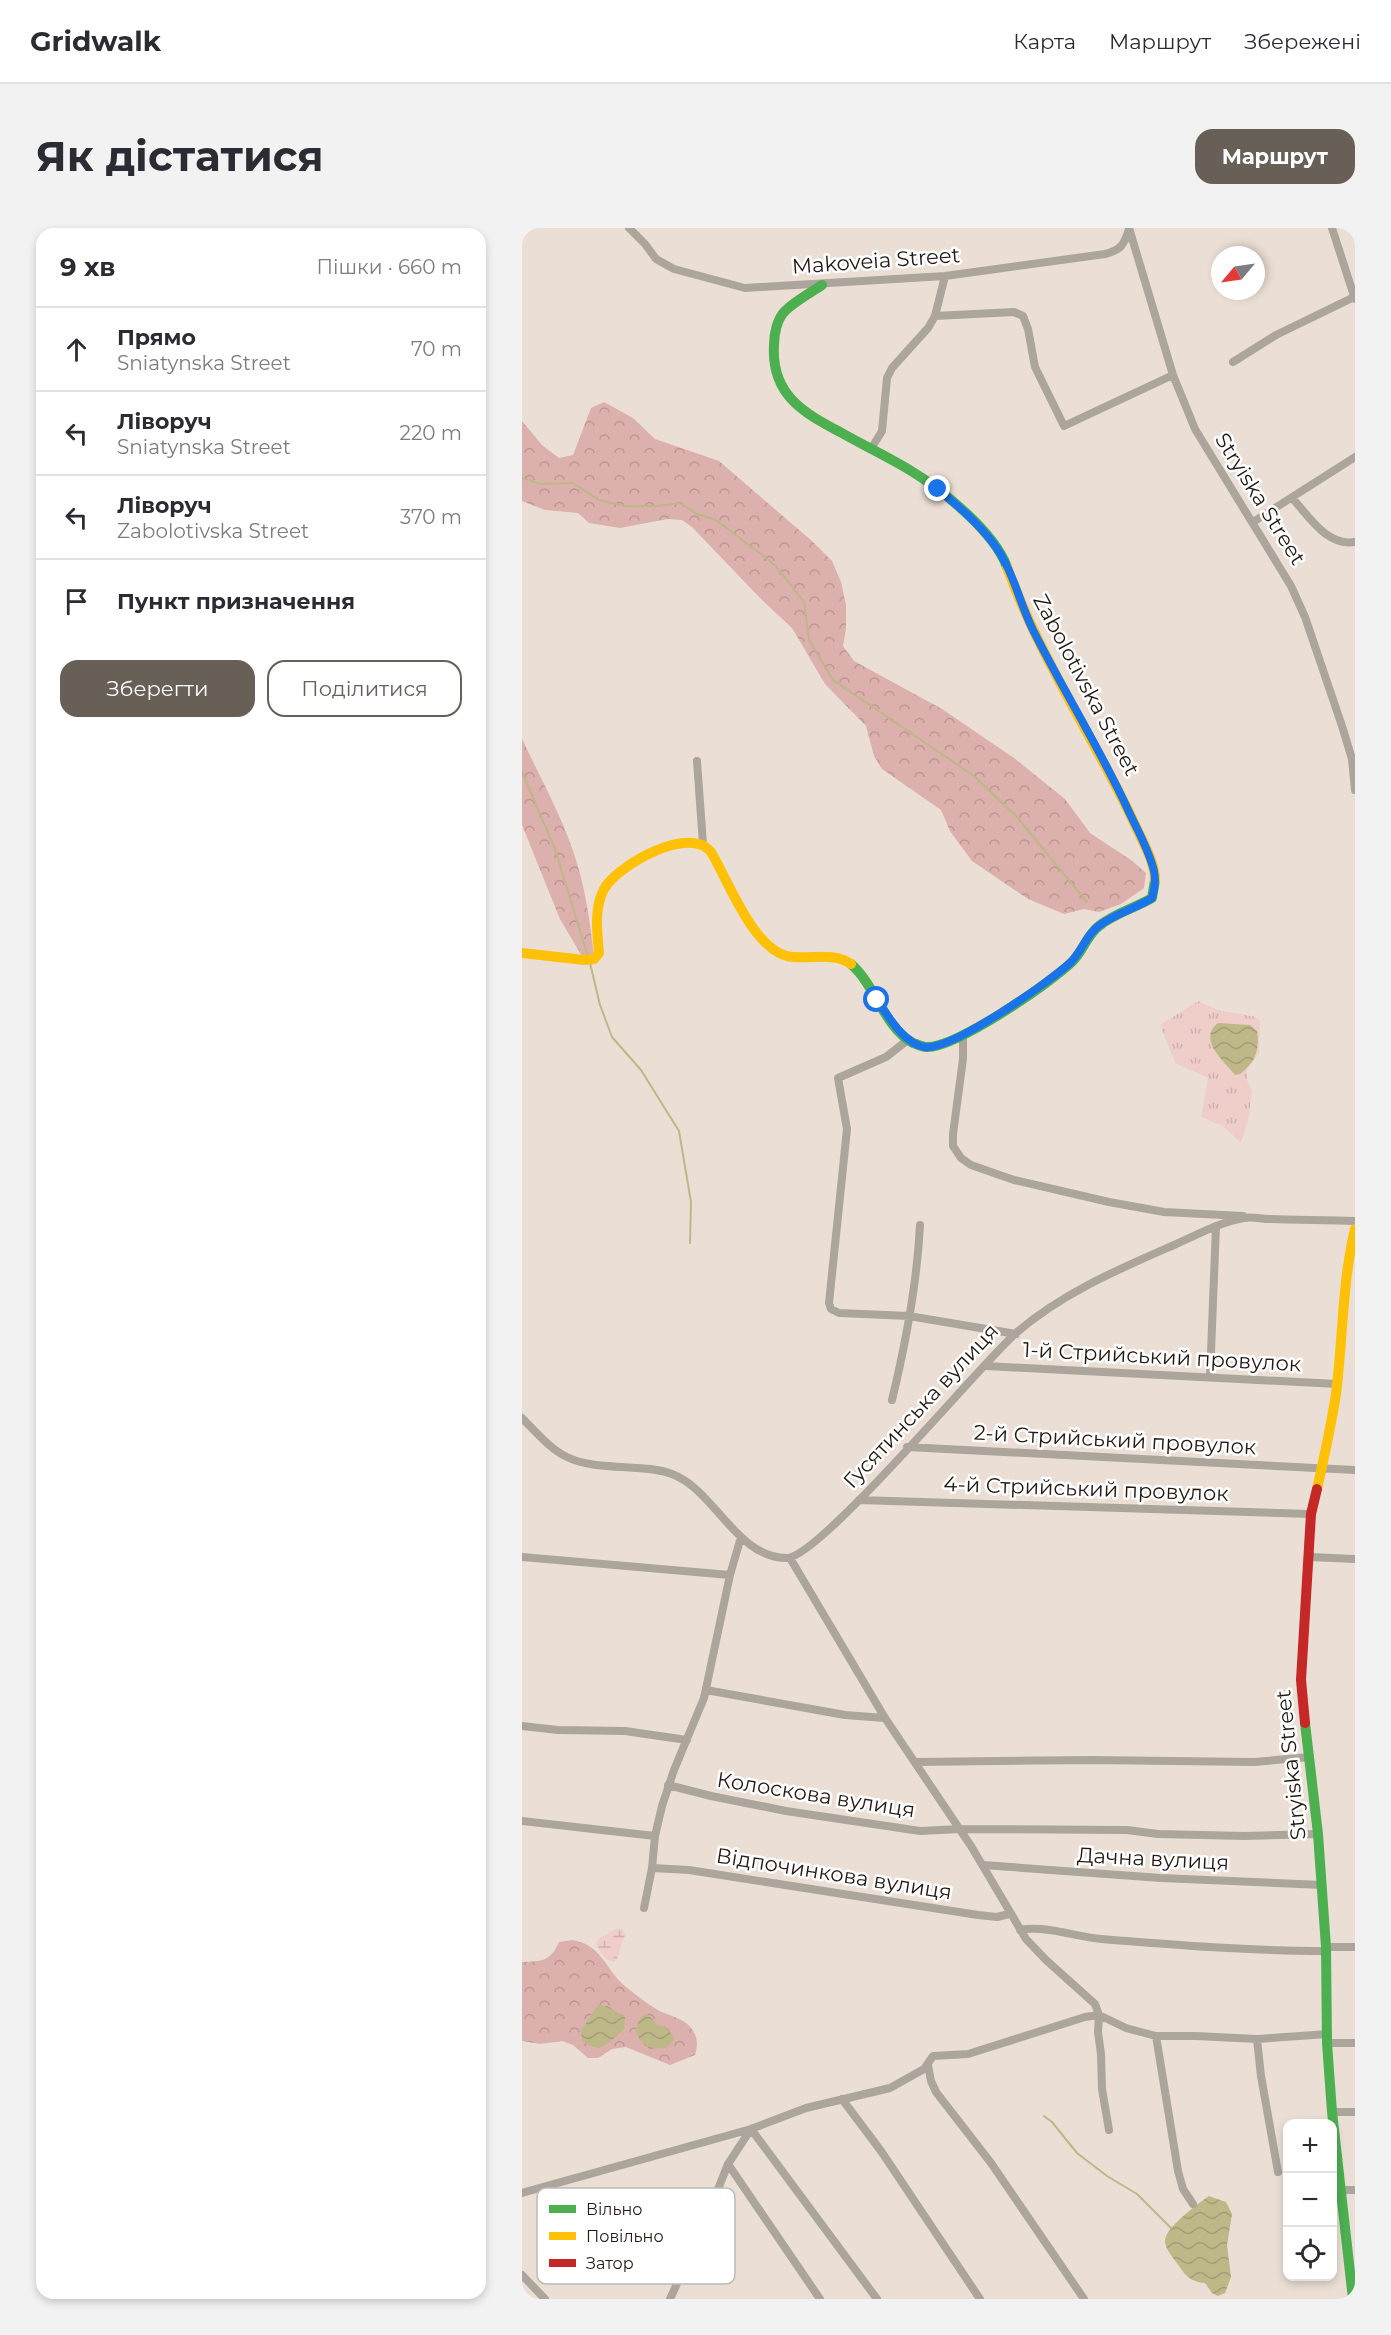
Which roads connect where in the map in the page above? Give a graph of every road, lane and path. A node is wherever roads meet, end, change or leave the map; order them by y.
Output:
1 (629, 228) edge
2 (1129, 228) edge
3 (1332, 228) edge
4 (945, 276) junction
5 (822, 285) junction
6 (1354, 298) edge
7 (935, 315) junction
8 (1233, 362) dead end
9 (1173, 375) junction
10 (871, 449) junction
11 (1355, 457) edge
12 (1292, 498) junction
13 (1254, 522) junction
14 (1355, 542) edge
15 (697, 761) dead end
16 (1355, 790) edge
17 (702, 844) junction
18 (522, 953) edge
19 (963, 1035) junction
20 (909, 1039) junction
21 (1247, 1217) junction
22 (1355, 1221) edge
23 (920, 1225) dead end
24 (1216, 1226) junction
25 (1355, 1229) edge
26 (909, 1316) junction
27 (1016, 1334) junction
28 (986, 1366) junction
29 (1210, 1377) junction
30 (1337, 1384) junction
31 (892, 1400) dead end
32 (522, 1418) edge
33 (907, 1447) junction
34 (1322, 1469) junction
35 (1355, 1470) edge
36 (859, 1500) junction
37 (1311, 1514) junction
38 (741, 1537) junction
39 (522, 1557) edge
40 (1310, 1557) junction
41 (790, 1558) junction
42 (1355, 1559) edge
43 (730, 1575) junction
44 (706, 1690) junction
45 (885, 1718) junction
46 (522, 1726) edge
47 (687, 1740) junction
48 (1310, 1758) junction
49 (915, 1762) junction
50 (668, 1785) junction
51 (522, 1821) edge
52 (960, 1829) junction
53 (1318, 1834) junction
54 (655, 1836) junction
55 (983, 1865) junction
56 (652, 1868) junction
57 (1322, 1885) junction
58 (644, 1908) dead end
59 (1009, 1914) junction
60 (1020, 1930) junction
61 (1355, 1947) edge
62 (1326, 1949) junction
63 (1099, 2015) junction
64 (1156, 2036) junction
65 (1328, 2038) junction
66 (1257, 2039) junction
67 (1355, 2043) edge
68 (928, 2066) junction
69 (842, 2099) junction
70 (1332, 2112) junction
71 (1355, 2112) edge
72 (751, 2129) junction
73 (1109, 2130) dead end
74 (728, 2164) junction
75 (1278, 2172) dead end
76 (540, 2188) edge
77 (718, 2188) edge
78 (537, 2189) edge
79 (1341, 2190) junction
80 (1355, 2190) edge
81 (522, 2193) edge
82 (1193, 2204) dead end
83 (1352, 2260) edge
84 (522, 2275) edge
85 (677, 2284) edge
86 (545, 2299) edge
87 (670, 2299) edge
88 (820, 2299) edge
89 (877, 2299) edge
90 (980, 2299) edge
91 (1084, 2299) edge
92 (1353, 2299) edge

1 - 5 street, Makoveia Street
2 - 4 street, Makoveia Street
2 - 9 street, Stryiska Street
3 - 6 street
4 - 5 street, Makoveia Street
4 - 7 street
5 - 10 street, Zabolotivska Street
6 - 8 street
7 - 9 street
7 - 10 street
9 - 13 street, Stryiska Street
10 - 19 street, Zabolotivska Street
11 - 12 street
12 - 13 street
12 - 14 street
13 - 16 street, Stryiska Street
15 - 17 street
17 - 18 street
17 - 20 street
19 - 20 street
19 - 21 street
20 - 26 street, Гусятинська вулиця
21 - 22 street
21 - 24 street
23 - 26 street
24 - 27 street
24 - 29 street
25 - 30 street, Stryiska Street
26 - 27 street, Гусятинська вулиця
26 - 31 street
27 - 28 street, Гусятинська вулиця
28 - 29 street, 1-й Стрийський провулок
28 - 33 street, Гусятинська вулиця
29 - 30 street, 1-й Стрийський провулок
30 - 34 street, Stryiska Street
32 - 38 street
33 - 34 street, 2-й Стрийський провулок
33 - 36 street, Гусятинська вулиця
34 - 35 street, 2-й Стрийський провулок
34 - 37 street, Stryiska Street
36 - 37 street, 4-й Стрийський провулок
36 - 41 street, Гусятинська вулиця
37 - 40 street, Stryiska Street
38 - 41 street
38 - 43 street
39 - 43 street
40 - 42 street
40 - 48 street, Stryiska Street
41 - 45 street
43 - 44 street
44 - 45 street
44 - 47 street
45 - 49 street
46 - 47 street
47 - 50 street
48 - 49 street
48 - 53 street, Stryiska Street
49 - 52 street
50 - 52 street, Колоскова вулиця
50 - 54 street
51 - 54 street
52 - 53 street, Колоскова вулиця
52 - 55 street
53 - 57 street, Stryiska Street
54 - 56 street
55 - 57 street, Дачна вулиця
55 - 59 street
56 - 58 street
56 - 59 street, Відпочинкова вулиця
57 - 62 street, Stryiska Street
59 - 60 street
60 - 62 street
60 - 63 street
61 - 62 street
62 - 65 street, Stryiska Street
63 - 64 street
63 - 68 street
63 - 73 street
64 - 66 street
64 - 82 street
65 - 66 street
65 - 67 street
65 - 70 street, Stryiska Street
66 - 75 street
68 - 69 street
68 - 91 street
69 - 72 street
69 - 90 street
70 - 71 street
70 - 79 street, Stryiska Street
72 - 74 street
72 - 76 street
72 - 89 street
74 - 77 street
74 - 88 street
78 - 81 street
79 - 80 street
79 - 83 street, Stryiska Street
83 - 92 street, Stryiska Street
84 - 86 street
85 - 87 street

